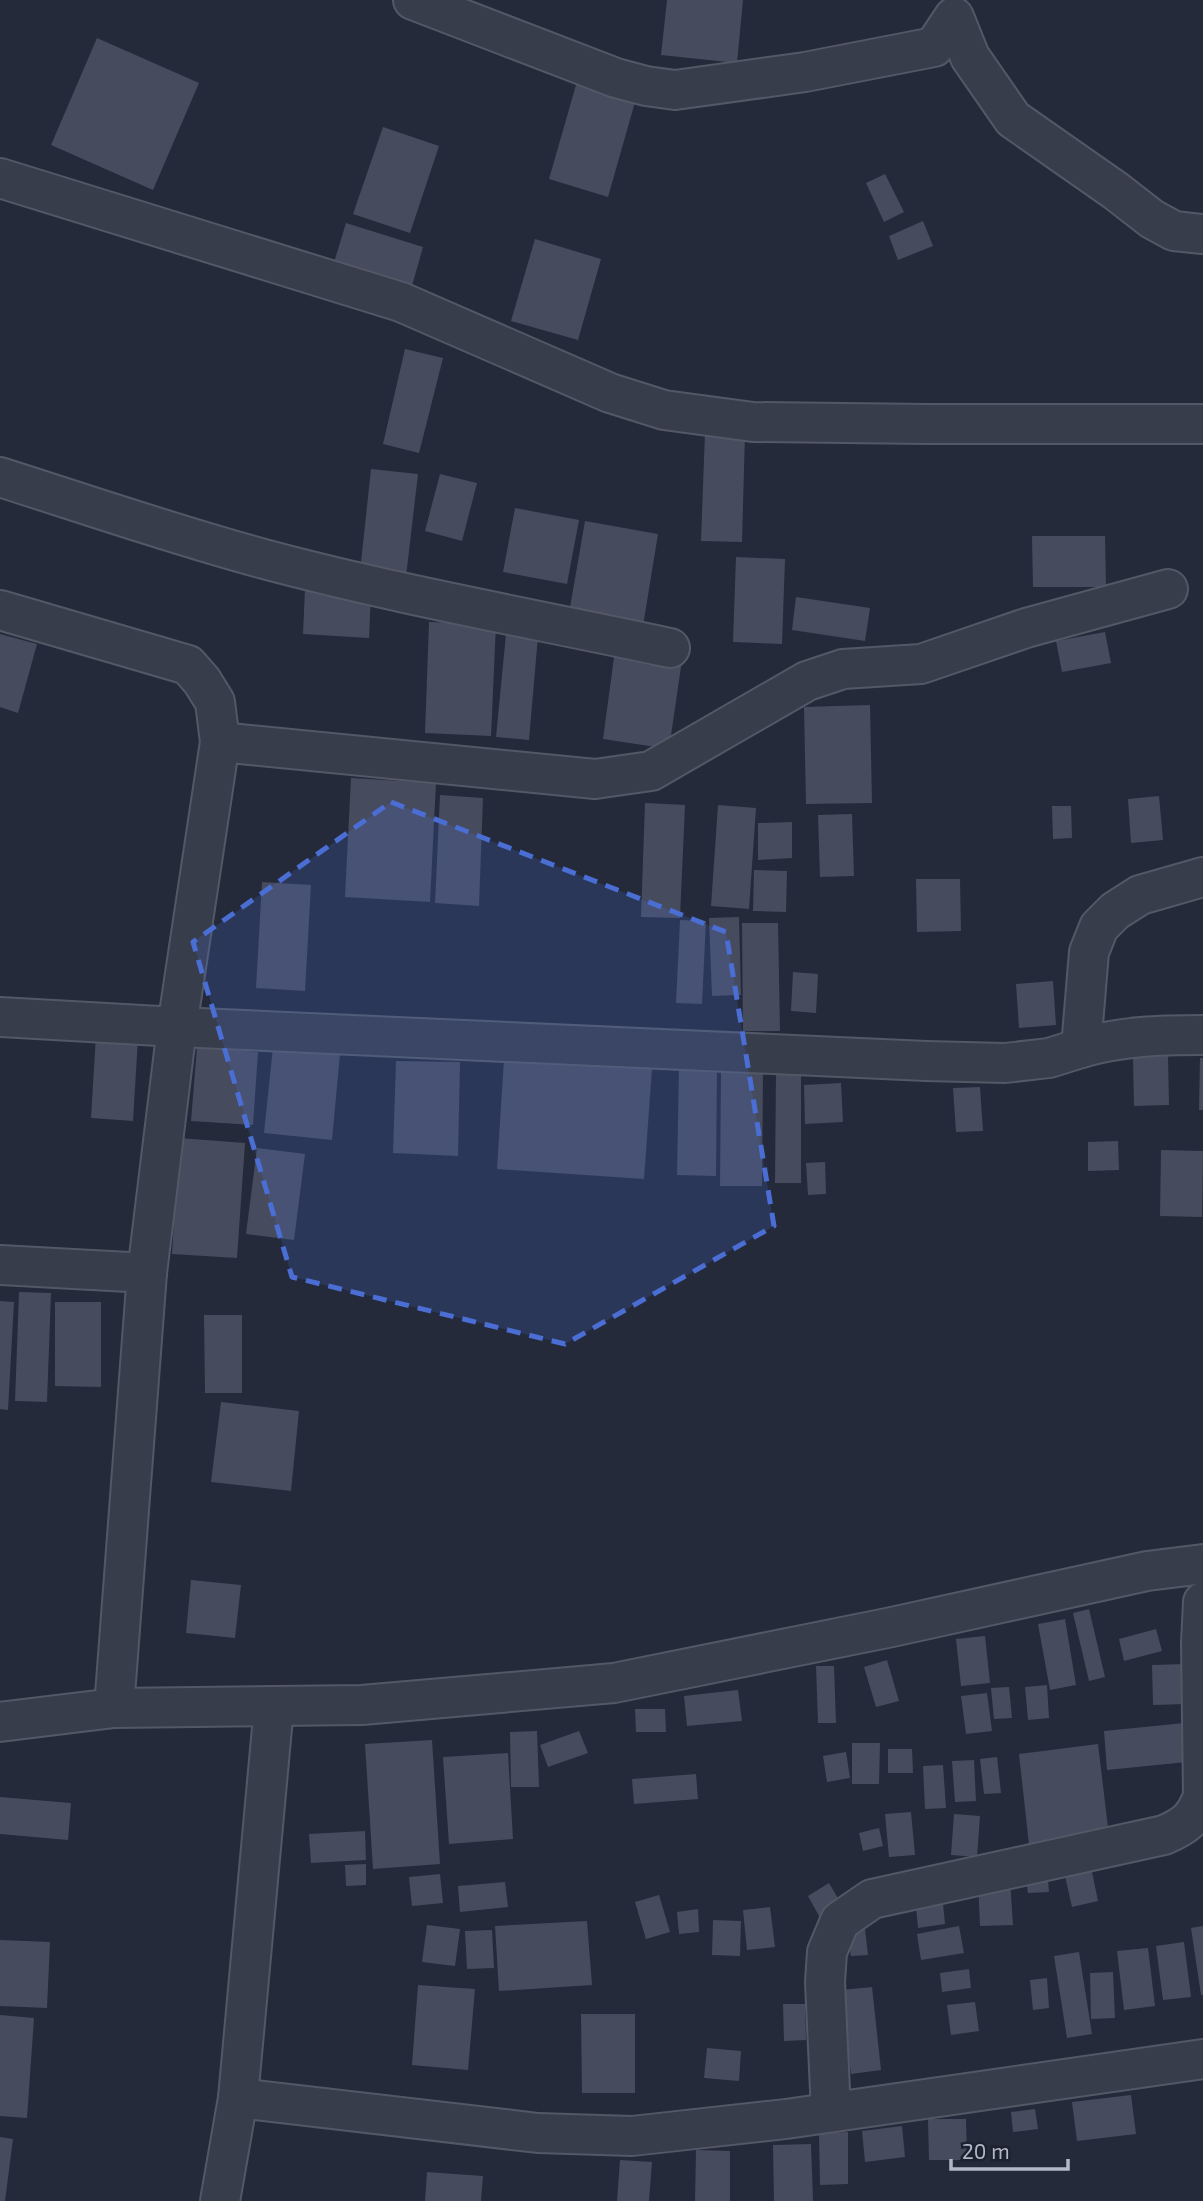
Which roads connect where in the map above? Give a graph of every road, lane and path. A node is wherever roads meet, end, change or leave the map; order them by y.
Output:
1 (413, 0) edge
2 (958, 6) edge
3 (0, 178) edge
4 (1203, 234) edge
5 (1203, 424) edge
6 (0, 477) edge
7 (1168, 589) dead end
8 (0, 610) edge
9 (670, 648) dead end
10 (220, 742) junction
11 (1203, 877) edge
12 (0, 1017) edge
13 (177, 1027) junction
14 (1203, 1035) edge
15 (1081, 1048) junction
16 (0, 1265) edge
17 (147, 1273) junction
18 (1203, 1564) edge
19 (1147, 1571) junction
20 (1203, 1602) edge
21 (274, 1706) junction
22 (114, 1708) junction
23 (0, 1722) edge
24 (1203, 2059) edge
25 (238, 2098) junction
26 (831, 2112) junction
27 (220, 2201) edge

1 - 2 street
2 - 4 street
3 - 5 street
6 - 9 street
7 - 10 street
8 - 10 street
10 - 13 street
11 - 15 street
12 - 13 street
13 - 15 street
13 - 17 street
14 - 15 street
16 - 17 street
17 - 22 street
18 - 19 street
19 - 20 street
19 - 21 street
20 - 26 street
21 - 22 street
21 - 25 street
22 - 23 street
24 - 26 street
25 - 26 street
25 - 27 street

